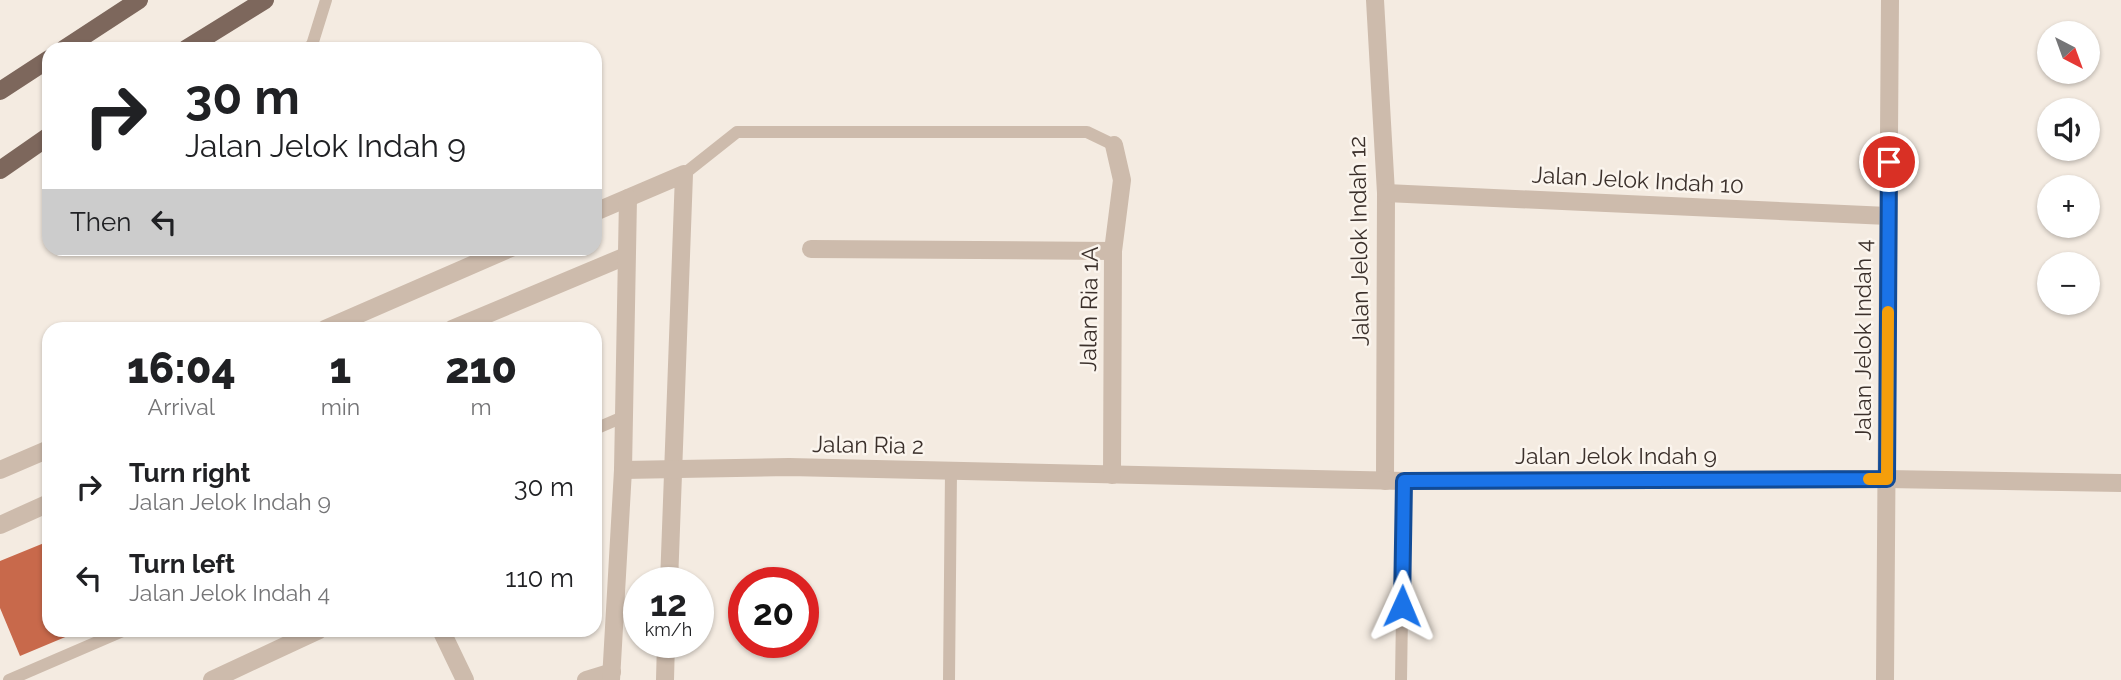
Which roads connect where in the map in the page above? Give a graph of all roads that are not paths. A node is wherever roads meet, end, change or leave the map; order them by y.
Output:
1 (139, 0) edge
2 (265, 0) edge
3 (326, 0) edge
4 (1375, 0) edge
5 (1890, 0) edge
6 (75, 42) edge
7 (197, 42) edge
8 (313, 42) edge
9 (42, 64) edge
10 (0, 91) edge
11 (42, 141) edge
12 (1114, 145) joint
13 (0, 170) edge
14 (684, 174) junction
15 (1386, 193) junction
16 (628, 198) junction
17 (602, 209) edge
18 (1888, 216) junction
19 (811, 249) dead end
20 (1113, 251) junction
21 (493, 256) edge
22 (626, 256) junction
23 (341, 322) edge
24 (469, 322) edge
25 (623, 417) junction
26 (602, 426) edge
27 (42, 452) edge
28 (0, 470) edge
29 (623, 470) junction
30 (673, 470) junction
31 (951, 471) junction
32 (1112, 475) junction
33 (1887, 479) junction
34 (1385, 481) junction
35 (1404, 481) junction
36 (2121, 483) edge
37 (42, 506) edge
38 (0, 525) edge
39 (669, 567) edge
40 (109, 637) edge
41 (304, 637) edge
42 (444, 637) edge
43 (666, 658) edge
44 (612, 676) edge
45 (9, 680) edge
46 (212, 680) edge
47 (465, 680) edge
48 (586, 680) edge
49 (665, 680) edge
50 (949, 680) edge
51 (1401, 680) edge
52 (1885, 680) edge

1 - 6 main road
2 - 7 main road
3 - 8 lane
4 - 15 street, Jalan Jelok Indah 12
5 - 18 street, Jalan Jelok Indah 4
9 - 10 main road
11 - 13 main road
12 - 14 lane
12 - 20 street, Jalan Ria 1A
14 - 16 street
14 - 30 street
15 - 18 street, Jalan Jelok Indah 10
15 - 34 street, Jalan Jelok Indah 12
16 - 17 street
16 - 22 street
18 - 33 street, Jalan Jelok Indah 4
19 - 20 street
20 - 32 street, Jalan Ria 1A
21 - 23 street
22 - 24 street
22 - 25 street
25 - 26 lane
25 - 29 street
27 - 28 street
29 - 30 street, Jalan Ria 2
29 - 44 street
30 - 31 street, Jalan Ria 2
30 - 39 street
31 - 32 street, Jalan Ria 2
31 - 50 lane
32 - 34 street, Jalan Jelok Indah 9
33 - 35 street, Jalan Jelok Indah 9
33 - 36 street, Jalan Jelok Indah 9
33 - 52 street, Jalan Jelok Indah 4
34 - 35 street, Jalan Jelok Indah 9
35 - 51 lane
37 - 38 street
40 - 45 lane
41 - 46 street
42 - 47 street
43 - 49 street
44 - 48 street

